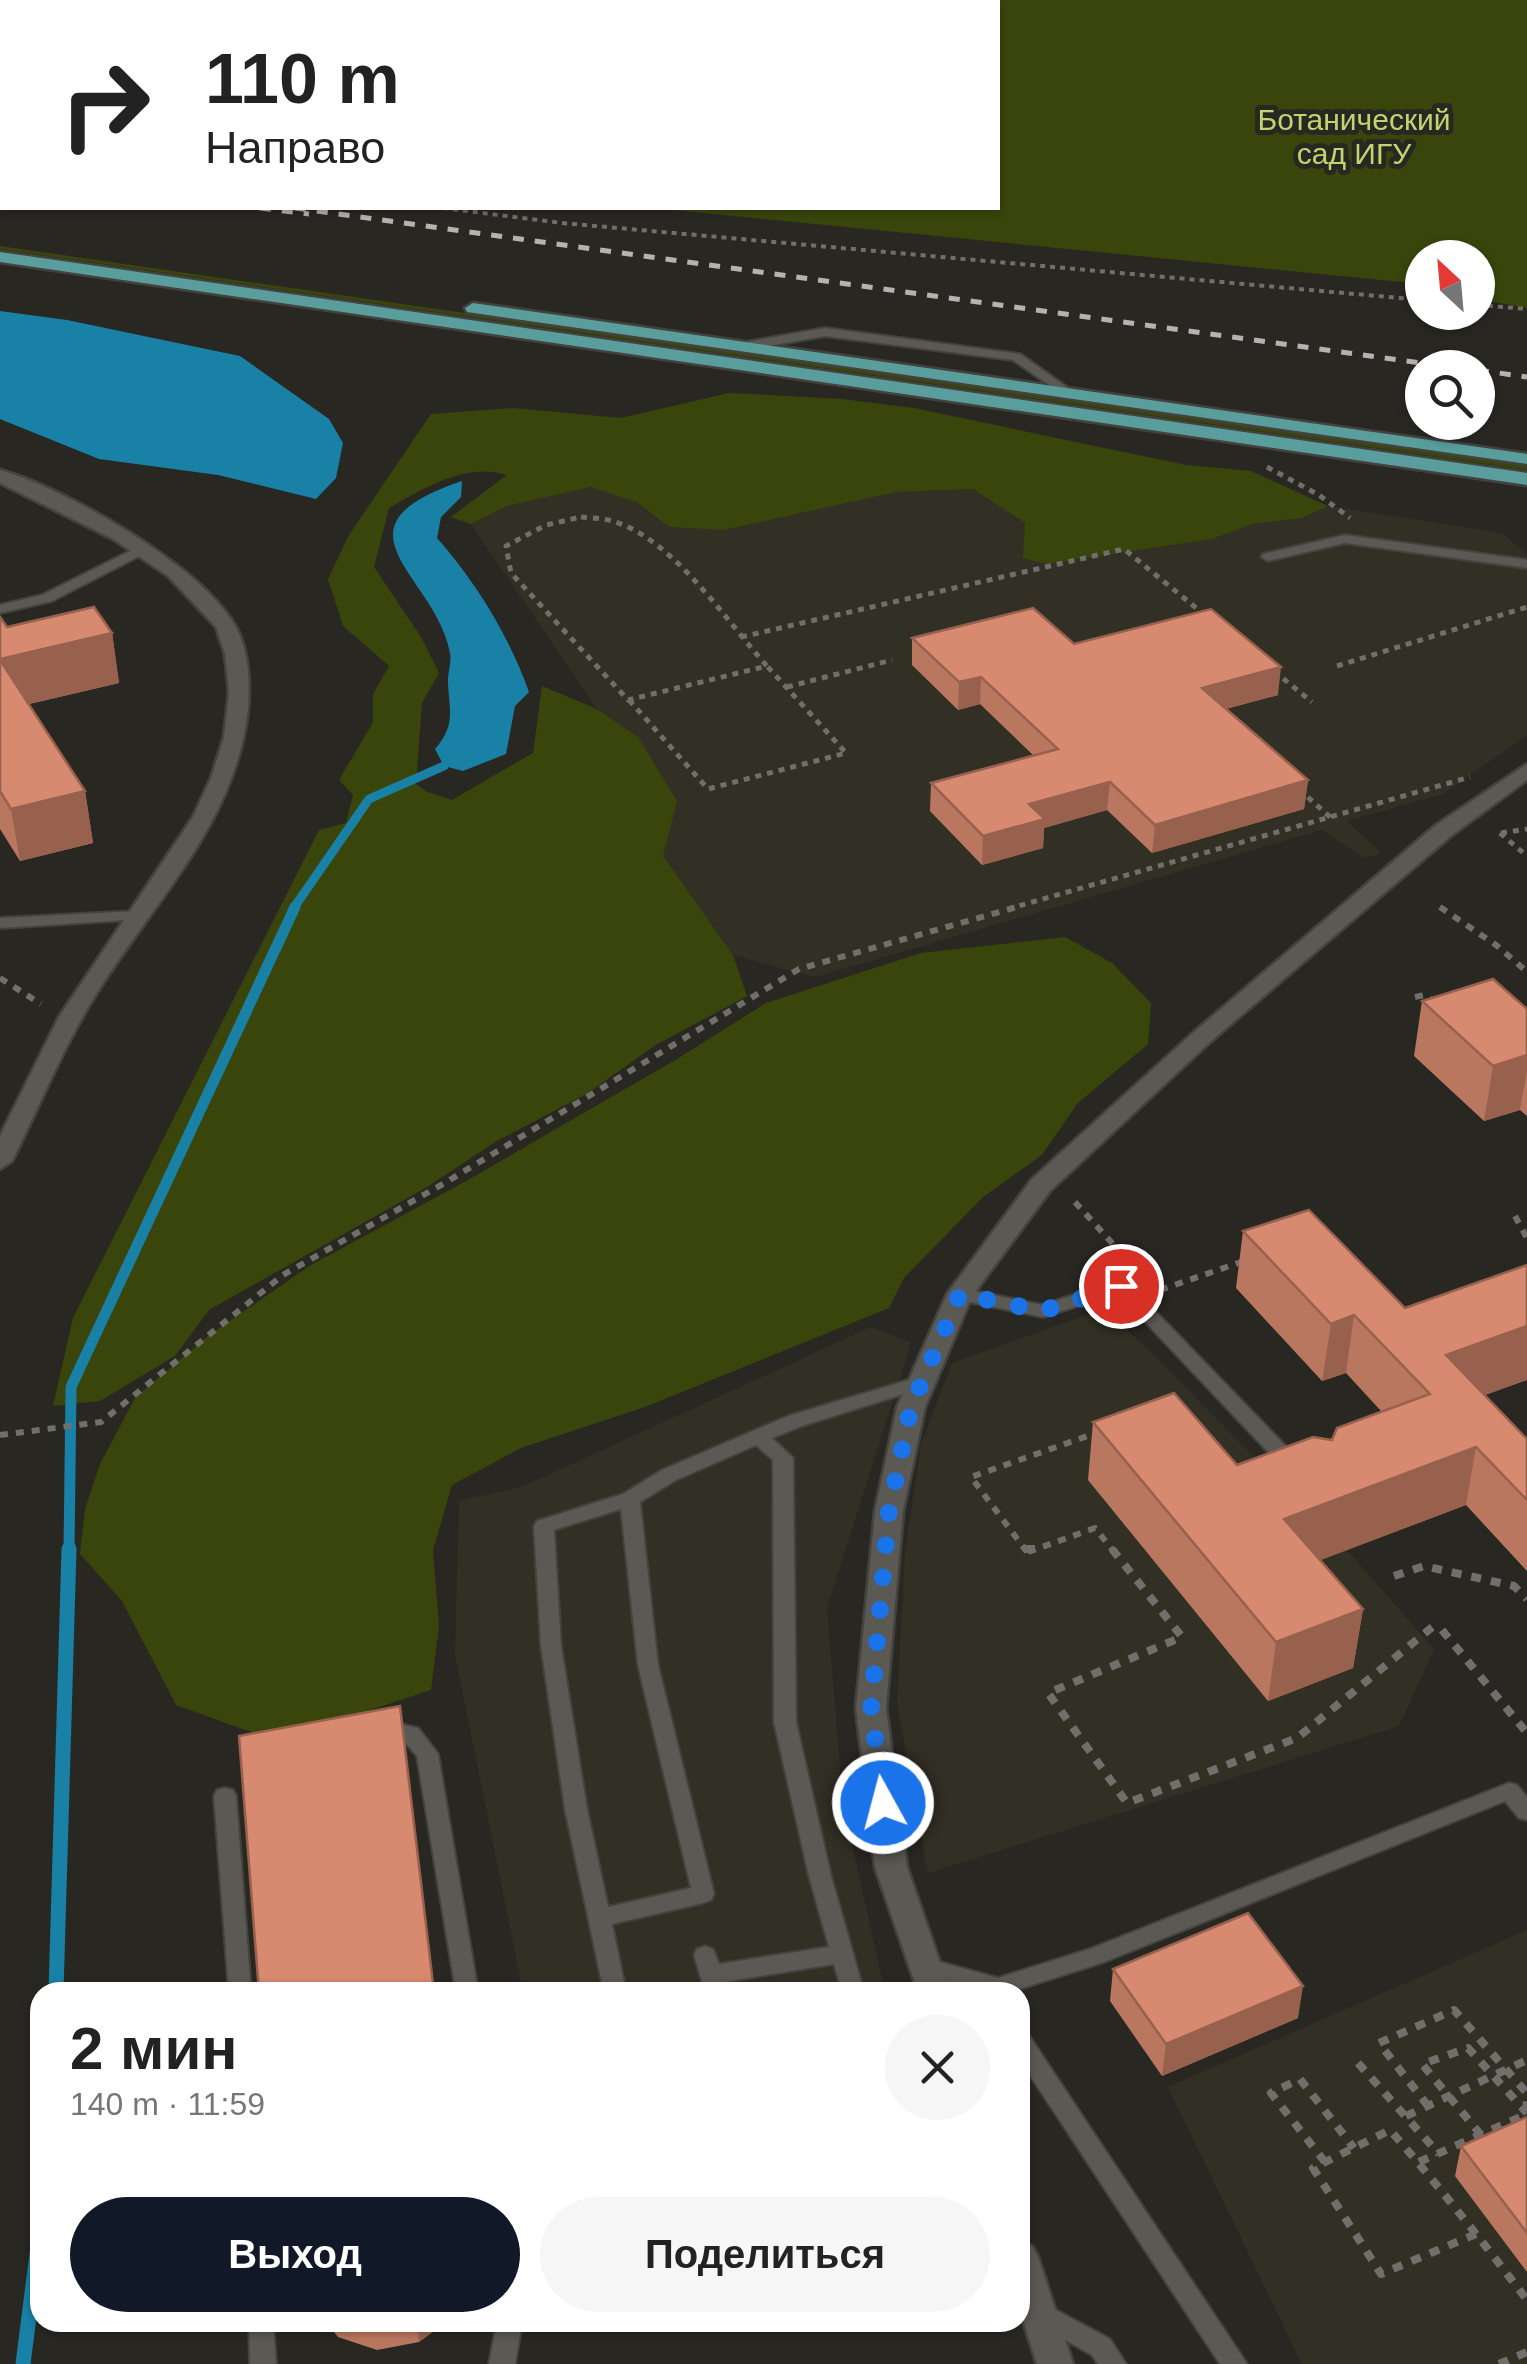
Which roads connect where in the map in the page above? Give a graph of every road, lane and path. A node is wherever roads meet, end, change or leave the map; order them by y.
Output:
1 (458, 210) edge
2 (0, 239) edge
3 (0, 257) edge
4 (1405, 298) edge
5 (1495, 306) edge
6 (1527, 309) edge
7 (746, 346) junction
8 (1069, 393) junction
9 (1527, 459) edge
10 (1256, 461) dead end
11 (0, 476) edge
12 (1527, 479) edge
13 (1354, 540) junction
14 (142, 548) junction
15 (1268, 557) dead end
16 (1527, 564) edge
17 (1527, 606) edge
18 (0, 609) edge
19 (1210, 619) edge
20 (742, 637) junction
21 (892, 660) dead end
22 (767, 666) junction
23 (1268, 666) edge
24 (1337, 666) dead end
25 (786, 687) junction
26 (628, 700) junction
27 (1312, 702) dead end
28 (1527, 770) edge
29 (1471, 776) dead end
30 (1288, 779) edge
31 (1332, 818) junction
32 (1527, 829) edge
33 (1527, 856) edge
34 (1440, 906) dead end
35 (138, 916) junction
36 (1, 922) edge
37 (1527, 972) edge
38 (0, 978) edge
39 (1415, 997) dead end
40 (41, 1004) dead end
41 (1450, 1014) edge
42 (0, 1161) edge
43 (1075, 1202) dead end
44 (1514, 1216) dead end
45 (1527, 1238) edge
46 (1260, 1256) edge
47 (1133, 1266) dead end
48 (1156, 1292) dead end
49 (960, 1294) junction
50 (922, 1382) junction
51 (1101, 1431) edge
52 (0, 1435) edge
53 (758, 1437) junction
54 (1307, 1480) edge
55 (630, 1499) junction
56 (1394, 1576) dead end
57 (1527, 1598) edge
58 (372, 1726) edge
59 (1527, 1734) edge
60 (225, 1796) dead end
61 (1527, 1812) edge
62 (599, 1918) junction
63 (842, 1954) junction
64 (710, 1974) edge
65 (929, 1980) edge
66 (239, 1982) edge
67 (465, 1982) edge
68 (613, 1982) edge
69 (850, 1982) edge
70 (1016, 1982) edge
71 (1030, 2055) edge
72 (1527, 2060) edge
73 (1358, 2063) dead end
74 (1506, 2070) junction
75 (1493, 2076) junction
76 (1449, 2096) junction
77 (1428, 2106) junction
78 (1527, 2113) edge
79 (1406, 2116) junction
80 (1481, 2135) junction
81 (1354, 2148) junction
82 (1439, 2154) junction
83 (1325, 2162) junction
84 (1419, 2162) junction
85 (1476, 2234) junction
86 (1030, 2288) edge
87 (1527, 2300) edge
88 (1038, 2312) junction
89 (261, 2332) edge
90 (508, 2332) edge
91 (1527, 2352) edge
92 (263, 2364) edge
93 (502, 2364) edge
94 (1056, 2364) edge
95 (1112, 2364) edge
96 (1234, 2364) edge
97 (1499, 2364) edge

1 - 4 path
2 - 7 main road
3 - 12 main road
5 - 6 path
7 - 8 main road
7 - 8 lane
8 - 9 main road
10 - 13 path
11 - 14 street
13 - 15 lane
13 - 16 lane
14 - 18 lane
14 - 35 street
17 - 24 path
19 - 20 path
20 - 22 path
20 - 26 path
21 - 25 path
22 - 25 path
22 - 26 path
23 - 27 path
25 - 26 path
28 - 49 street
29 - 31 path
30 - 31 path
31 - 52 path
32 - 33 path
34 - 37 path
35 - 36 lane
35 - 42 street
38 - 40 path
39 - 41 path
43 - 47 path
44 - 45 path
46 - 48 path
49 - 50 street
49 - 54 lane
50 - 53 lane
50 - 65 street
51 - 59 path
53 - 55 lane
53 - 63 lane
55 - 62 lane
55 - 62 lane
56 - 57 path
58 - 67 lane
60 - 66 lane
61 - 70 lane
62 - 68 lane
63 - 64 lane
63 - 69 lane
71 - 96 lane
72 - 74 path
73 - 79 path
74 - 75 path
74 - 77 path
74 - 78 path
75 - 76 path
75 - 76 path
75 - 78 path
76 - 77 path
76 - 80 path
77 - 79 path
78 - 80 path
79 - 82 path
80 - 82 path
81 - 83 path
81 - 83 path
81 - 84 path
82 - 84 path
83 - 85 path
84 - 85 path
85 - 87 path
86 - 88 street
88 - 94 street
88 - 95 lane
89 - 92 lane
90 - 93 lane
91 - 97 path

